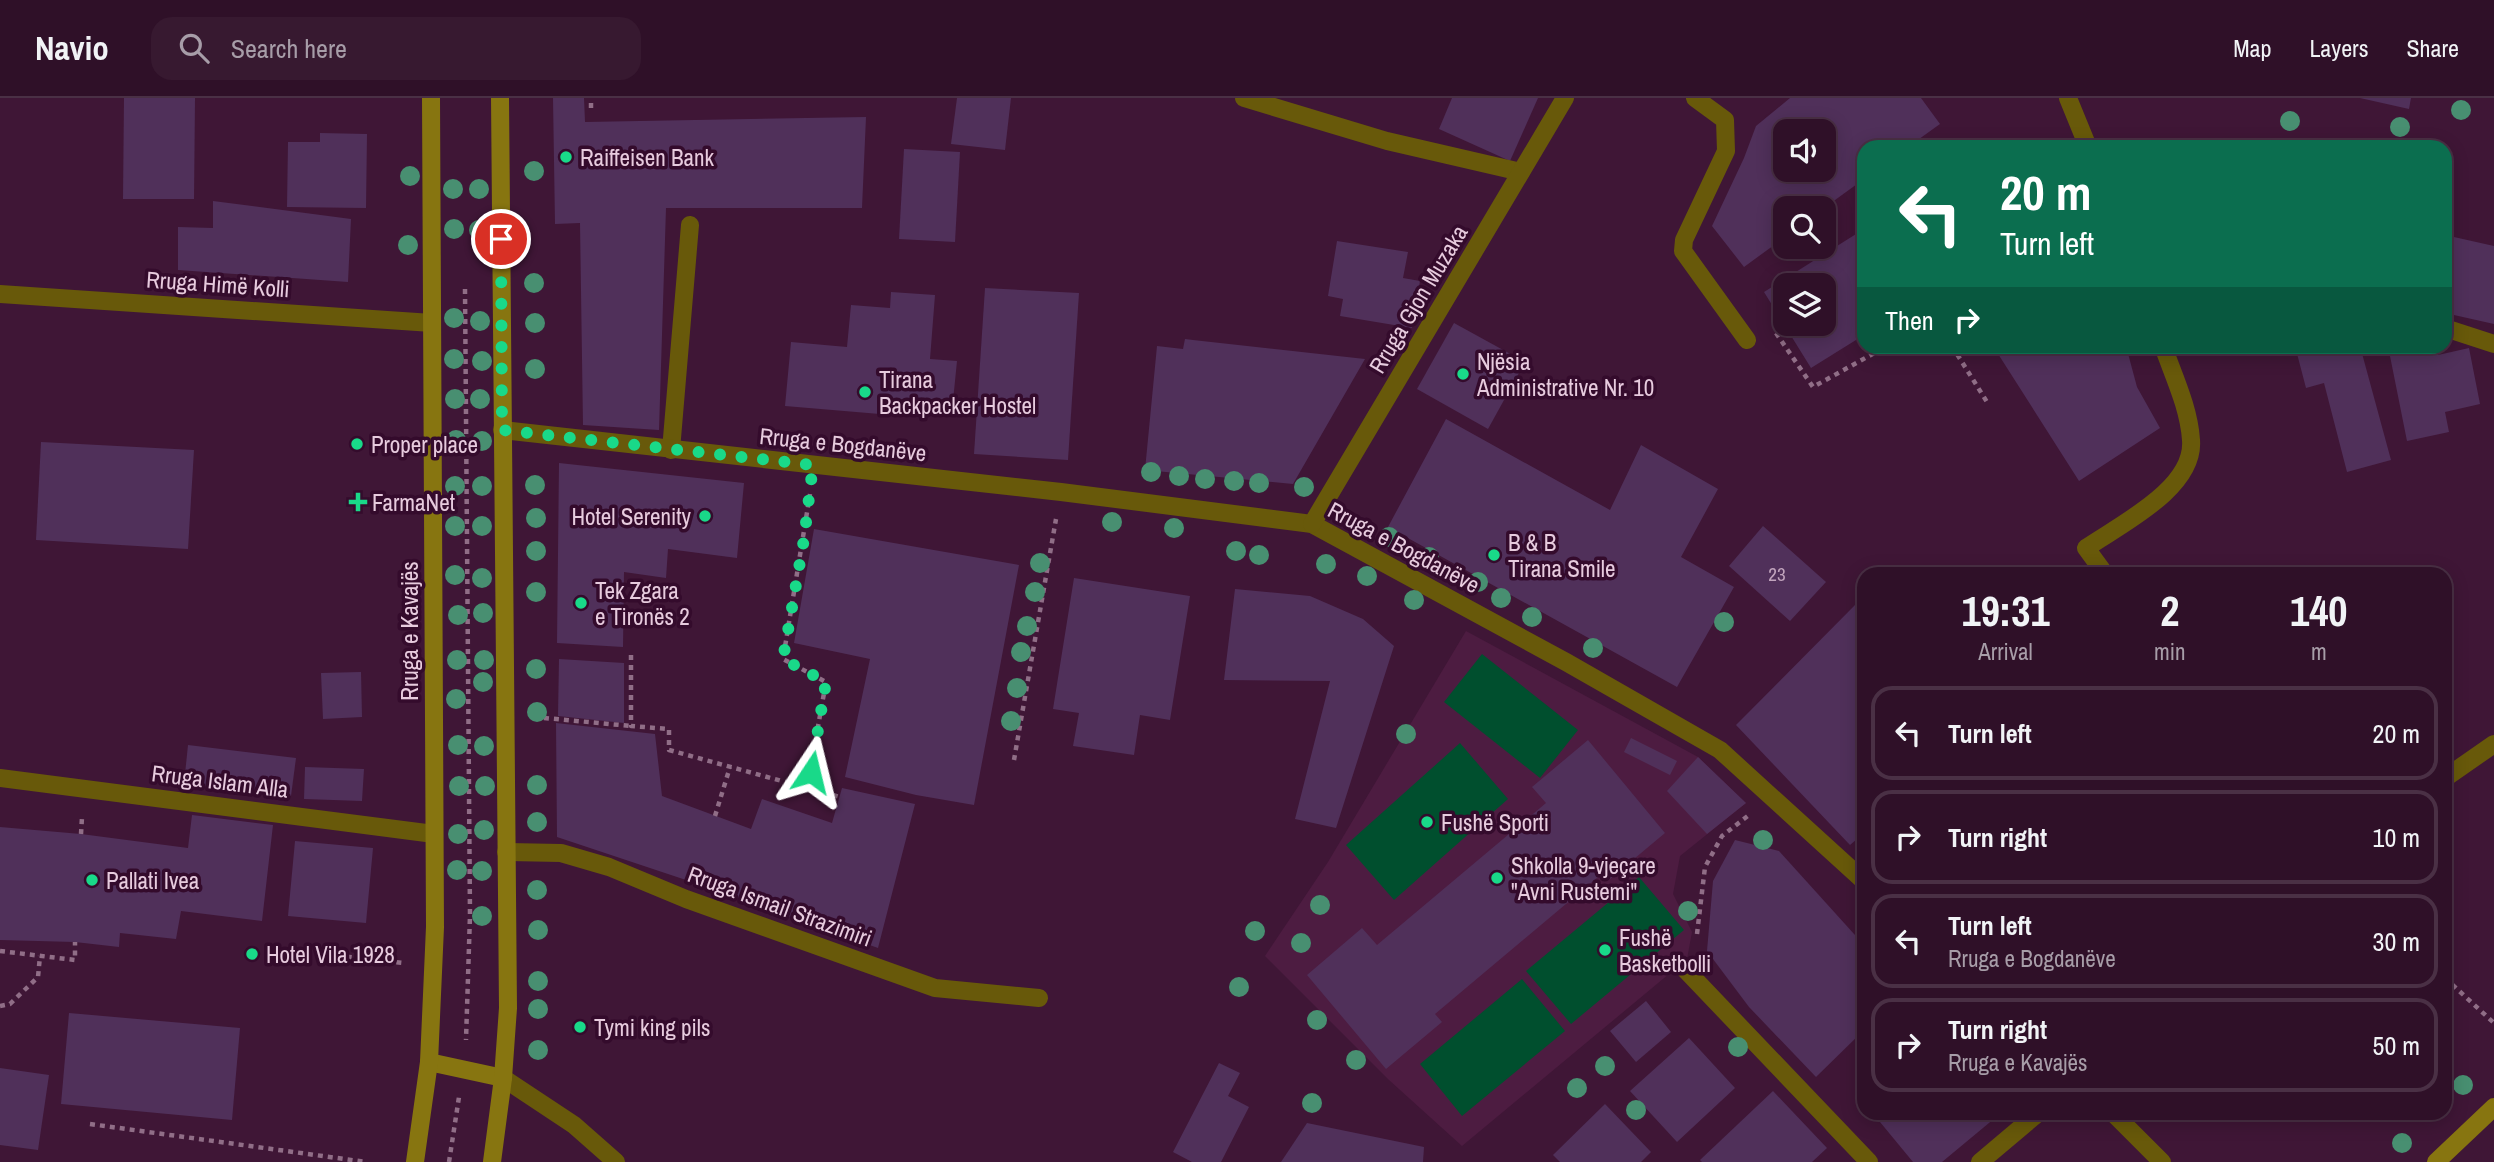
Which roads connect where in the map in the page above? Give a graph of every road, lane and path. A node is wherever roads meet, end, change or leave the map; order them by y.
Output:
1 (431, 98) edge
2 (500, 98) edge
3 (591, 98) edge
4 (1244, 98) edge
5 (1565, 98) edge
6 (1695, 98) edge
7 (2068, 98) edge
8 (591, 108) dead end
9 (2085, 140) edge
10 (1521, 172) junction
11 (690, 225) dead end
12 (465, 281) dead end
13 (0, 294) edge
14 (432, 323) junction
15 (2452, 330) edge
16 (1747, 341) joint
17 (2494, 344) edge
18 (1873, 354) edge
19 (1957, 354) edge
20 (2166, 354) edge
21 (1987, 402) dead end
22 (502, 430) junction
23 (671, 450) junction
24 (813, 465) junction
25 (1061, 492) junction
26 (1312, 524) junction
27 (2100, 567) edge
28 (631, 655) dead end
29 (532, 717) dead end
30 (631, 726) junction
31 (2494, 744) edge
32 (1014, 760) dead end
33 (730, 767) junction
34 (2452, 773) edge
35 (0, 778) edge
36 (807, 788) junction
37 (840, 797) dead end
38 (1772, 797) junction
39 (715, 816) dead end
40 (434, 834) junction
41 (506, 852) junction
42 (1857, 875) edge
43 (1697, 934) dead end
44 (75, 942) dead end
45 (0, 951) edge
46 (297, 951) dead end
47 (40, 956) junction
48 (404, 963) dead end
49 (1681, 965) dead end
50 (2452, 984) edge
51 (1039, 998) dead end
52 (0, 1006) edge
53 (2494, 1023) edge
54 (467, 1029) dead end
55 (429, 1062) junction
56 (503, 1079) junction
57 (2494, 1107) edge
58 (2030, 1120) edge
59 (2120, 1120) edge
60 (90, 1124) dead end
61 (455, 1127) dead end
62 (366, 1162) edge
63 (415, 1162) edge
64 (449, 1162) edge
65 (492, 1162) edge
66 (615, 1162) edge
67 (1869, 1162) edge
68 (1980, 1162) edge
69 (2162, 1162) edge
70 (2436, 1162) edge

1 - 14 main road, Rruga e Kavajës
2 - 22 main road
3 - 8 path
4 - 10 street
5 - 10 street, Rruga Gjon Muzaka
6 - 16 street
7 - 9 street
10 - 26 street, Rruga Gjon Muzaka
11 - 23 street
12 - 54 path
13 - 14 street, Rruga Himë Kolli
14 - 40 main road, Rruga e Kavajës
15 - 17 street
16 - 18 path
19 - 21 path
20 - 27 street
22 - 23 street, Rruga e Bogdanëve
22 - 41 main road
23 - 24 street, Rruga e Bogdanëve
24 - 25 street, Rruga e Bogdanëve
24 - 36 path
25 - 26 street, Rruga e Bogdanëve
25 - 32 path
26 - 38 street, Rruga e Bogdanëve
28 - 30 path
29 - 30 path
30 - 33 path
31 - 34 street
33 - 36 path
33 - 39 path
35 - 40 street, Rruga Islam Alla
36 - 37 path
38 - 42 street, Rruga e Bogdanëve
38 - 43 path
40 - 55 main road, Rruga e Kavajës
41 - 51 street, Rruga Ismail Strazimiri
41 - 56 main road
44 - 47 path
45 - 47 path
46 - 48 path
47 - 52 path
49 - 67 street
50 - 53 path
55 - 56 main road
55 - 63 main road, Rruga e Kavajës
56 - 65 main road
56 - 66 street
57 - 70 main road
58 - 68 street
59 - 69 street
60 - 62 path
61 - 64 path

